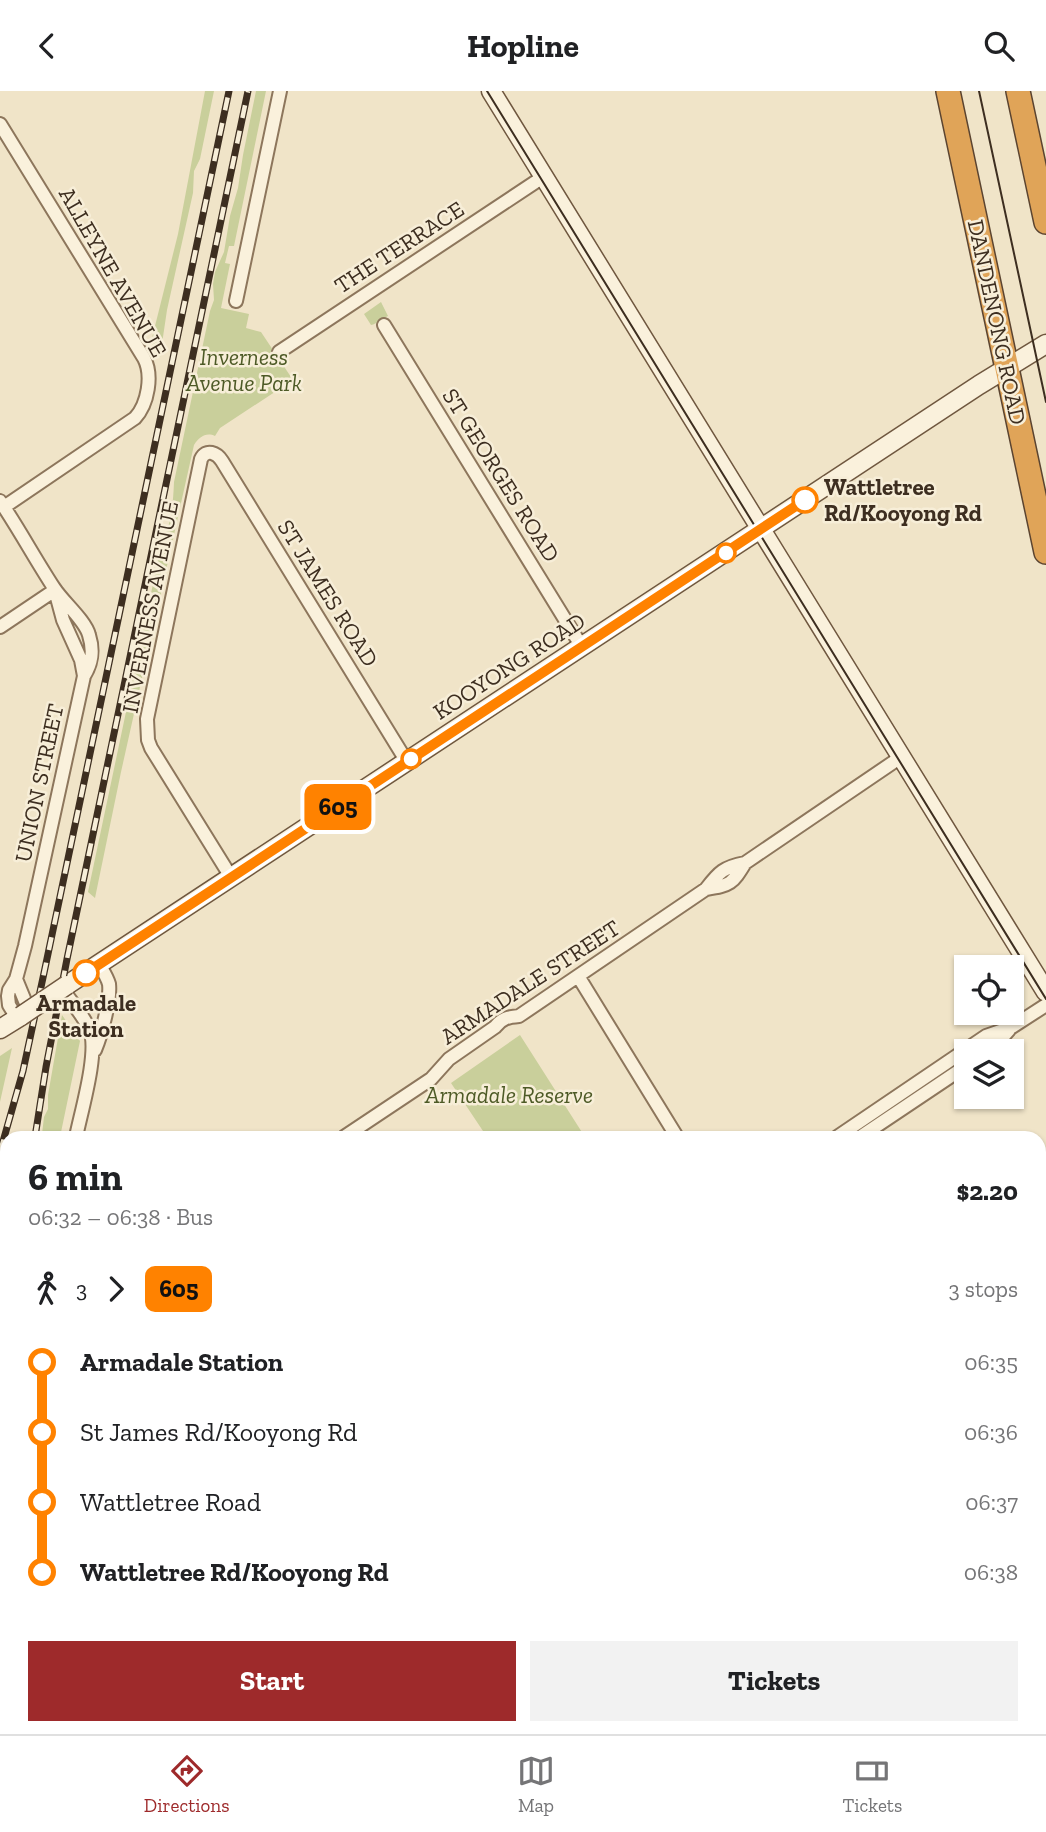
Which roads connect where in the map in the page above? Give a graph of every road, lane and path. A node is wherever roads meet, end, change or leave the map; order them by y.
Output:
1 (280, 91) edge
2 (491, 91) edge
3 (948, 91) edge
4 (1018, 91) edge
5 (0, 124) edge
6 (543, 177) junction
7 (1046, 222) edge
8 (236, 301) dead end
9 (384, 325) dead end
10 (1046, 344) edge
11 (278, 352) dead end
12 (1007, 368) junction
13 (209, 453) joint
14 (2, 504) edge
15 (762, 529) junction
16 (1046, 552) edge
17 (55, 590) junction
18 (0, 627) edge
19 (582, 647) junction
20 (901, 757) junction
21 (407, 762) junction
22 (231, 877) junction
23 (99, 964) junction
24 (578, 977) junction
25 (16, 979) junction
26 (65, 989) junction
27 (1046, 992) edge
28 (1046, 1005) edge
29 (21, 1012) junction
30 (1012, 1027) junction
31 (0, 1029) edge
32 (1001, 1039) edge
33 (92, 1056) junction
34 (954, 1074) edge
35 (77, 1131) edge
36 (353, 1131) edge
37 (673, 1131) edge
38 (846, 1131) edge
39 (869, 1131) edge

1 - 8 street
2 - 6 street
3 - 12 highway, DANDENONG ROAD
4 - 7 highway
5 - 14 street, ALLEYNE AVENUE
6 - 11 street, THE TERRACE
6 - 15 street
9 - 19 street, ST GEORGES ROAD
10 - 12 street, KOOYONG ROAD
12 - 15 street, KOOYONG ROAD
12 - 16 highway, DANDENONG ROAD
13 - 21 street, ST JAMES ROAD
13 - 22 street, INVERNESS AVENUE
14 - 17 street, UNION STREET
15 - 19 street, KOOYONG ROAD
15 - 20 street
17 - 18 street
17 - 25 street, UNION STREET
19 - 21 street, KOOYONG ROAD
20 - 24 street, ARMADALE STREET
20 - 27 street
21 - 22 street, KOOYONG ROAD
22 - 23 street, KOOYONG ROAD
23 - 26 street, KOOYONG ROAD
23 - 33 street
24 - 36 street, ARMADALE STREET
24 - 37 street
25 - 29 street
25 - 29 street, UNION STREET
26 - 29 street, KOOYONG ROAD, bridge
26 - 33 street
28 - 30 street
29 - 31 street, KOOYONG ROAD
30 - 32 street
30 - 38 street
33 - 35 street
34 - 39 street

